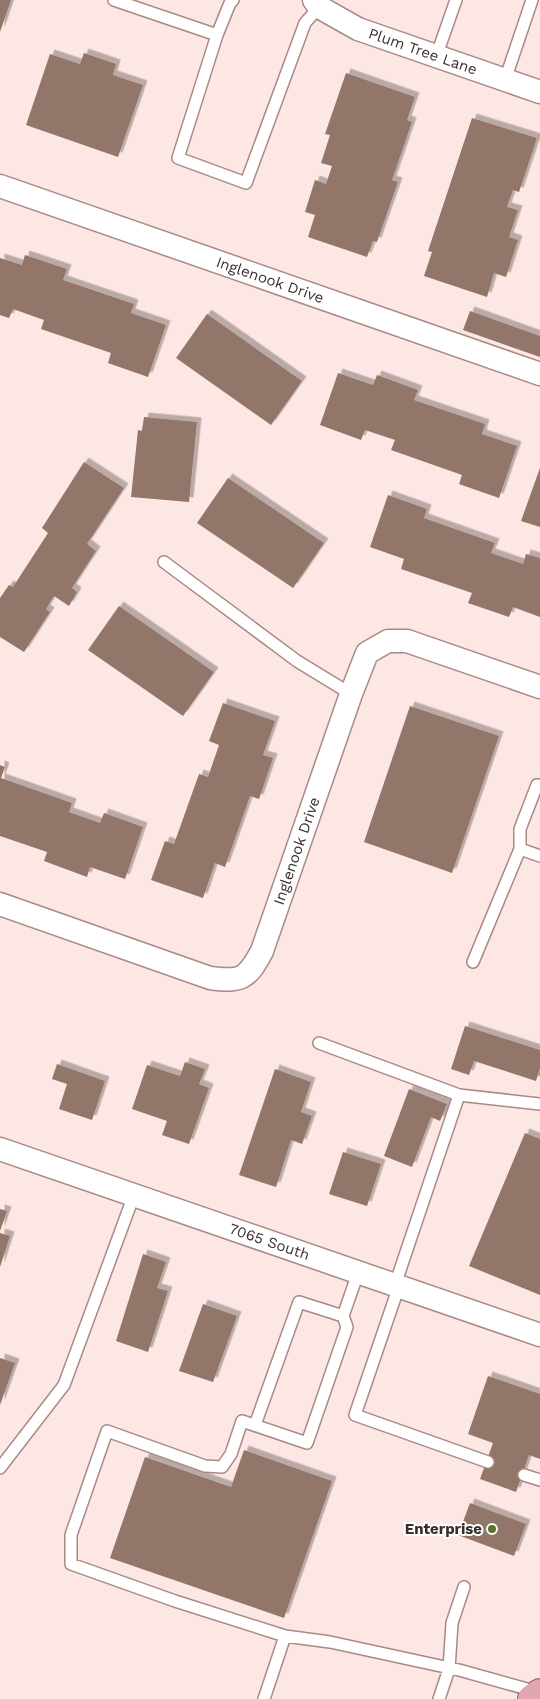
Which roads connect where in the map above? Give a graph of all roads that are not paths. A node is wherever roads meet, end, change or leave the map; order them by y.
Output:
1 (114, 0) edge
2 (233, 0) edge
3 (456, 0) edge
4 (532, 0) edge
5 (316, 3) edge
6 (218, 35) junction
7 (436, 57) junction
8 (505, 80) junction
9 (540, 92) edge
10 (0, 186) edge
11 (540, 374) edge
12 (164, 562) dead end
13 (540, 687) edge
14 (351, 694) junction
15 (540, 785) edge
16 (520, 849) junction
17 (540, 856) edge
18 (0, 904) edge
19 (473, 962) dead end
20 (319, 1042) dead end
21 (459, 1095) junction
22 (540, 1104) edge
23 (0, 1148) edge
24 (134, 1195) junction
25 (358, 1272) junction
26 (397, 1286) junction
27 (343, 1316) junction
28 (540, 1335) edge
29 (255, 1425) junction
30 (488, 1462) dead end
31 (0, 1468) edge
32 (524, 1475) dead end
33 (540, 1480) edge
34 (464, 1587) dead end
35 (285, 1636) junction
36 (450, 1669) junction
37 (540, 1693) edge
38 (264, 1699) edge
39 (439, 1699) edge
40 (532, 1699) edge

1 - 6 lane
2 - 6 lane
3 - 7 lane
4 - 8 lane
5 - 6 lane
5 - 7 street, Plum Tree Lane
7 - 8 street, Plum Tree Lane
8 - 9 street, Plum Tree Lane
10 - 11 street, Inglenook Drive
12 - 14 lane
13 - 14 street, Inglenook Drive
14 - 18 street, Inglenook Drive
15 - 16 lane
16 - 17 lane
16 - 19 lane
20 - 21 lane
21 - 22 lane
21 - 26 lane
23 - 24 street, 7065 South
24 - 25 street, 7065 South
24 - 31 lane
25 - 26 street, 7065 South
25 - 27 lane
26 - 28 street, 7065 South
26 - 30 lane
27 - 29 lane
27 - 29 lane
29 - 35 lane
32 - 33 lane
34 - 36 lane
35 - 36 lane
35 - 38 lane
36 - 37 lane
36 - 39 lane
37 - 40 main road

